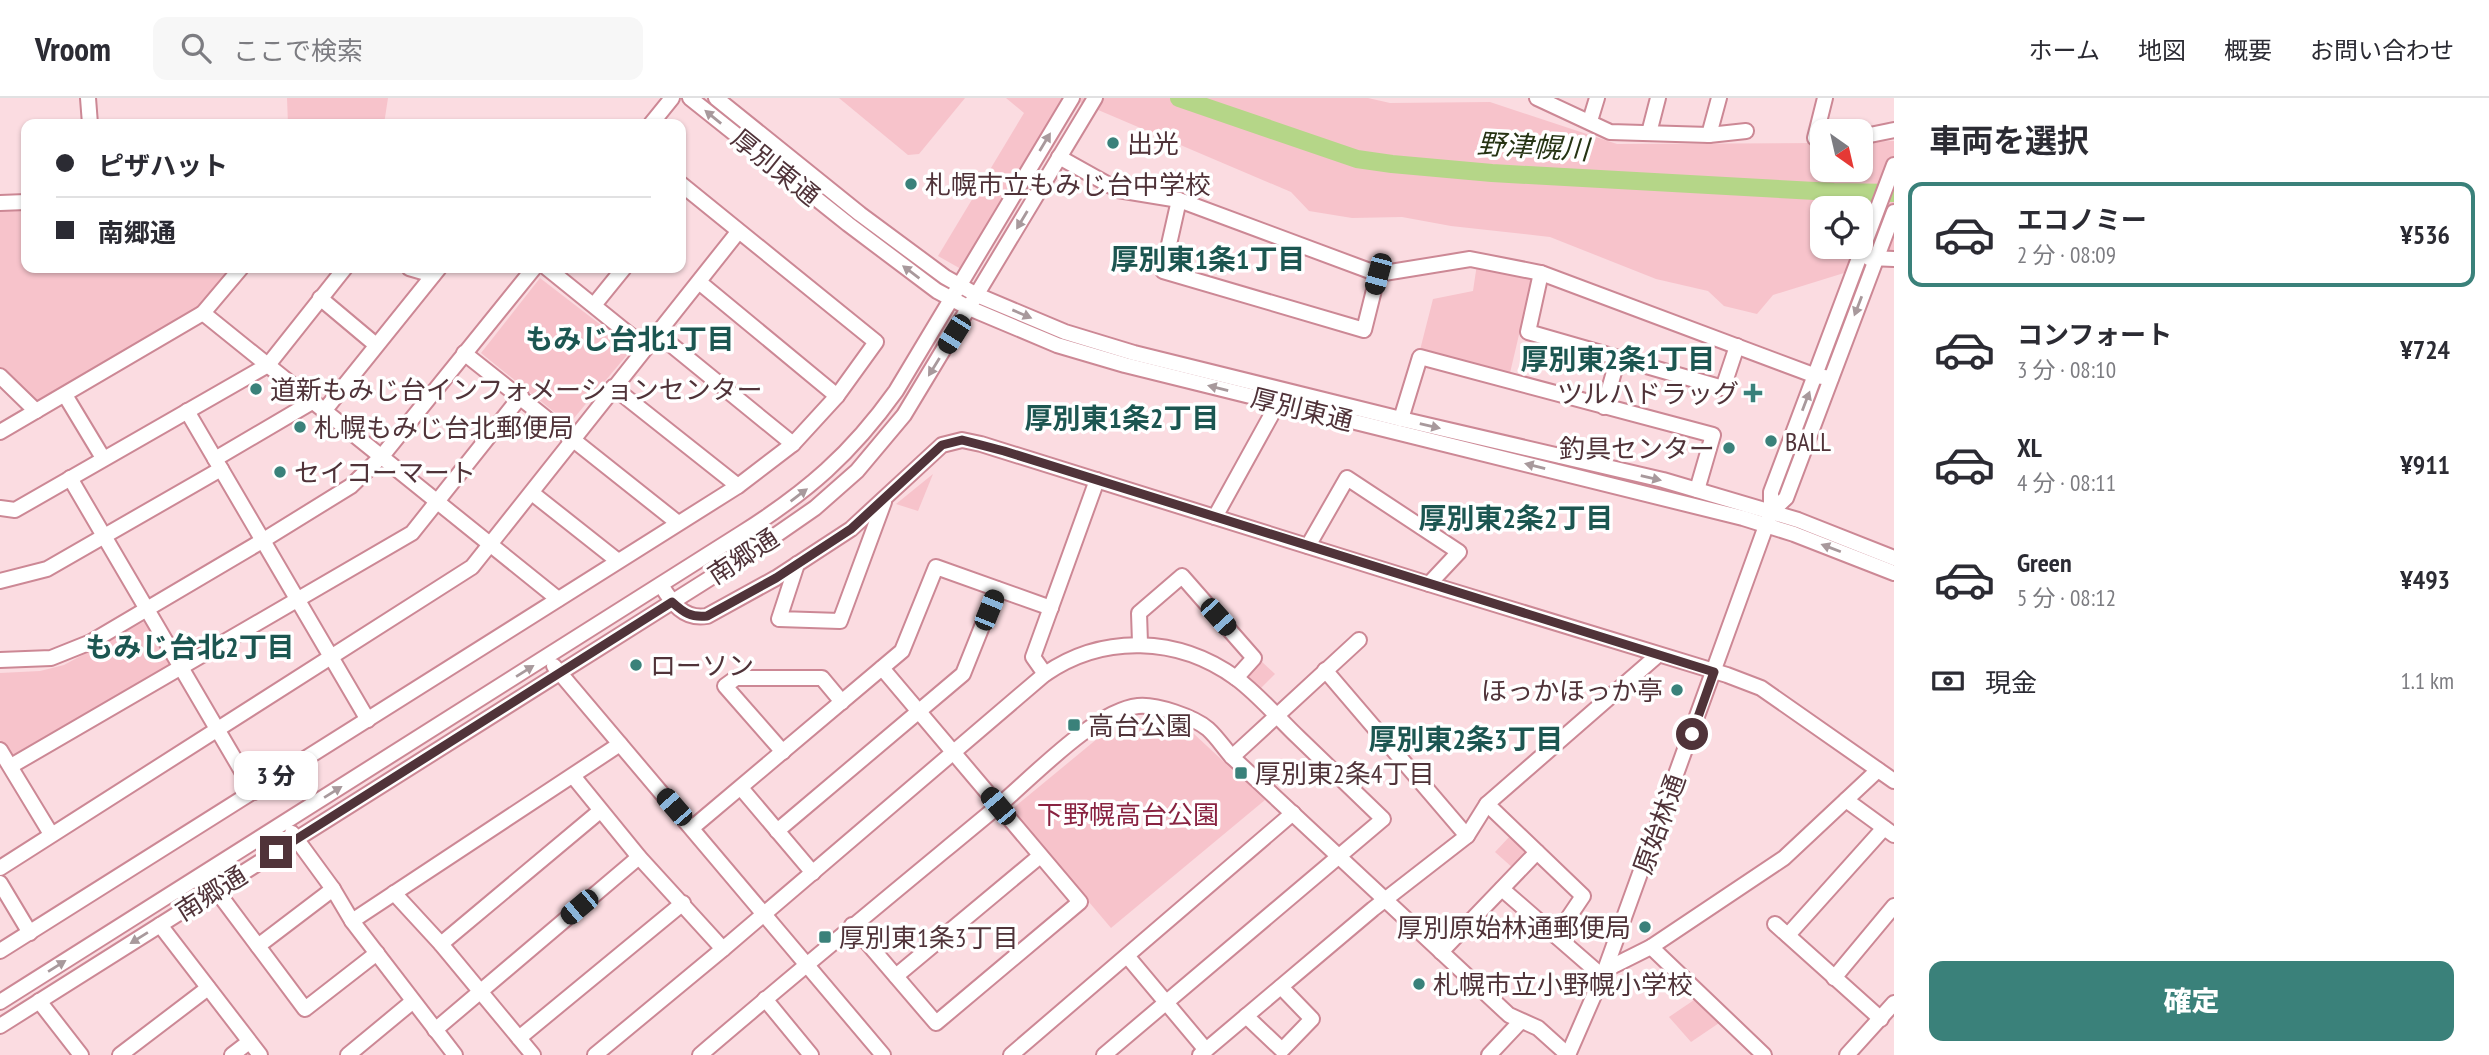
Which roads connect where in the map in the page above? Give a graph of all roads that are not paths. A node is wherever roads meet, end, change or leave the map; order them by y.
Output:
1 (88, 98) edge
2 (672, 98) edge
3 (690, 98) edge
4 (716, 98) edge
5 (1072, 98) edge
6 (1095, 98) edge
7 (1537, 98) edge
8 (1597, 98) edge
9 (1658, 98) edge
10 (1719, 98) edge
11 (1825, 98) edge
12 (90, 119) edge
13 (655, 119) edge
14 (1820, 119) edge
15 (1590, 121) junction
16 (1894, 130) edge
17 (1746, 131) dead end
18 (1649, 133) junction
19 (1873, 134) edge
20 (1709, 135) junction
21 (1059, 158) junction
22 (1894, 165) edge
23 (686, 192) edge
24 (1178, 200) junction
25 (21, 202) edge
26 (0, 203) edge
27 (1894, 212) edge
28 (1873, 223) edge
29 (738, 232) junction
30 (1859, 259) edge
31 (1873, 259) edge
32 (1876, 259) junction
33 (1894, 259) edge
34 (237, 273) edge
35 (341, 273) edge
36 (434, 273) edge
37 (530, 273) edge
38 (553, 273) edge
39 (620, 273) edge
40 (1541, 273) junction
41 (1378, 274) junction
42 (699, 282) junction
43 (960, 285) junction
44 (977, 295) junction
45 (320, 298) junction
46 (952, 299) junction
47 (594, 305) junction
48 (969, 308) junction
49 (203, 313) junction
50 (658, 334) junction
51 (376, 345) junction
52 (1737, 346) junction
53 (646, 348) junction
54 (464, 353) junction
55 (1618, 358) junction
56 (268, 365) junction
57 (0, 376) edge
58 (1823, 377) junction
59 (613, 387) junction
60 (65, 395) junction
61 (837, 396) junction
62 (521, 397) junction
63 (1278, 403) junction
64 (318, 406) junction
65 (1604, 407) junction
66 (36, 411) junction
67 (187, 411) junction
68 (1401, 419) junction
69 (0, 432) edge
70 (574, 439) junction
71 (793, 444) junction
72 (382, 456) junction
73 (103, 458) junction
74 (218, 464) junction
75 (71, 478) junction
76 (1097, 480) junction
77 (738, 486) junction
78 (1697, 490) junction
79 (532, 493) junction
80 (886, 497) junction
81 (437, 502) junction
82 (0, 508) edge
83 (1215, 517) junction
84 (1769, 519) junction
85 (678, 523) junction
86 (105, 536) junction
87 (262, 541) junction
88 (491, 544) junction
89 (1308, 546) junction
90 (1894, 558) edge
91 (618, 561) junction
92 (797, 564) junction
93 (1894, 573) edge
94 (0, 581) edge
95 (1429, 584) junction
96 (661, 585) junction
97 (997, 589) junction
98 (558, 599) junction
99 (297, 600) junction
100 (672, 602) junction
101 (147, 607) junction
102 (1051, 608) junction
103 (1359, 640) dead end
104 (1140, 643) junction
105 (1658, 655) junction
106 (330, 656) junction
107 (547, 657) junction
108 (0, 660) edge
109 (182, 668) junction
110 (882, 668) junction
111 (1325, 670) junction
112 (559, 672) junction
113 (1714, 672) junction
114 (1045, 674) junction
115 (1236, 678) junction
116 (842, 702) junction
117 (918, 712) junction
118 (1276, 716) junction
119 (368, 720) junction
120 (217, 729) junction
121 (620, 744) junction
122 (0, 750) edge
123 (783, 752) junction
124 (953, 752) junction
125 (1232, 757) junction
126 (11, 766) junction
127 (1878, 770) junction
128 (573, 776) junction
129 (1894, 781) edge
130 (741, 788) junction
131 (254, 792) junction
132 (1846, 800) junction
133 (1487, 804) junction
134 (998, 806) junction
135 (600, 811) junction
136 (1293, 813) junction
137 (285, 822) junction
138 (692, 828) junction
139 (777, 831) junction
140 (1889, 831) edge
141 (51, 834) junction
142 (1467, 836) junction
143 (296, 839) junction
144 (1537, 852) junction
145 (1339, 855) junction
146 (1040, 856) junction
147 (639, 857) junction
148 (0, 868) edge
149 (813, 873) junction
150 (0, 883) edge
151 (333, 889) junction
152 (1502, 889) junction
153 (216, 890) junction
154 (394, 892) junction
155 (1384, 901) junction
156 (683, 903) junction
157 (1894, 906) edge
158 (764, 913) junction
159 (352, 921) junction
160 (1775, 924) dead end
161 (160, 925) junction
162 (852, 925) junction
163 (30, 933) junction
164 (1556, 936) junction
165 (1787, 936) junction
166 (441, 944) junction
167 (258, 946) junction
168 (1651, 947) junction
169 (723, 949) junction
170 (0, 951) edge
171 (1441, 952) junction
172 (377, 953) junction
173 (1128, 957) junction
174 (806, 964) junction
175 (1604, 973) junction
176 (896, 976) junction
177 (1834, 978) junction
178 (1280, 987) junction
179 (208, 988) junction
180 (479, 992) junction
181 (765, 999) junction
182 (39, 1001) junction
183 (0, 1002) edge
184 (412, 1002) junction
185 (1165, 1003) junction
186 (1894, 1003) edge
187 (1246, 1016) junction
188 (1881, 1019) junction
189 (1521, 1021) junction
190 (0, 1026) edge
191 (435, 1030) junction
192 (519, 1038) junction
193 (249, 1042) junction
194 (1203, 1052) edge
195 (808, 1054) edge
196 (1852, 1054) edge
197 (80, 1055) edge
198 (120, 1055) edge
199 (232, 1055) edge
200 (260, 1055) edge
201 (348, 1055) edge
202 (455, 1055) edge
203 (533, 1055) edge
204 (595, 1055) edge
205 (700, 1055) edge
206 (883, 1055) edge
207 (1011, 1055) edge
208 (1104, 1055) edge
209 (1489, 1055) edge
210 (1568, 1055) edge
211 (1764, 1055) edge

1 - 12 street
2 - 13 street
46 -> 3 street, 厚別東通
4 - 43 street, 厚別東通
43 -> 5 street, 南郷通
6 - 21 street, 南郷通
7 - 15 street
8 - 15 street
9 - 18 street
10 - 20 street
11 - 14 street
15 - 18 street
16 - 19 street
17 - 20 street
18 - 20 street
21 - 24 street
21 -> 44 street, 南郷通
22 - 28 street, 原始林通
23 - 29 street
24 - 41 street
24 - 41 street
25 - 26 street
27 - 32 street, 原始林通
29 - 42 street
29 - 61 street
30 - 58 street, 原始林通
31 - 32 street
32 - 33 street
32 -> 58 street, 原始林通
34 - 49 street
35 - 45 street
36 - 51 street
37 - 54 street
38 - 47 street
39 - 47 street
40 - 41 street
40 - 52 street
40 - 55 street
42 - 50 street
42 - 61 street
43 - 44 street, 厚別東通
43 - 46 street, 南郷通
44 - 48 street, 南郷通
44 -> 68 street, 厚別東通
45 - 51 street
45 - 56 street
46 - 48 street, 厚別東通
96 -> 46 street, 南郷通
47 - 53 street
63 -> 48 street, 厚別東通
48 -> 100 street, 南郷通
49 - 56 street
49 - 60 street
50 - 53 street
50 - 71 street
51 - 64 street
52 - 55 street
52 - 58 street
53 - 59 street
54 - 62 street
54 - 72 street
55 - 65 street
56 - 64 street
56 - 67 street
57 - 66 street
58 - 84 street, 原始林通
59 - 70 street
59 - 77 street
60 - 66 street
60 - 73 street
61 - 71 street
62 - 70 street
62 - 81 street
63 - 83 street
84 -> 63 street, 厚別東通
64 - 72 street
64 - 74 street
65 - 68 street
65 - 78 street
66 - 69 street
67 - 73 street
67 - 74 street
68 -> 78 street, 厚別東通
70 - 79 street
70 - 85 street
71 - 77 street
72 - 81 street
72 - 87 street
73 - 75 street
74 - 86 street
74 - 87 street
75 - 82 street
75 - 86 street
76 - 80 street
76 - 83 street
76 - 102 street
77 - 85 street
78 - 84 street, 厚別東通
79 - 88 street
79 - 91 street
80 - 92 street
80 - 92 street
81 - 88 street
81 - 99 street
83 - 89 street
84 - 90 street, 厚別東通
93 -> 84 street, 厚別東通
84 - 113 street, 原始林通
85 - 91 street
86 - 94 street
86 - 101 street
87 - 99 street
87 - 101 street
88 - 98 street
88 - 106 street
89 - 95 street
89 - 95 street
91 - 98 street
92 - 100 street
95 - 105 street
96 - 100 street
96 - 107 street, 南郷通
97 - 102 street
97 - 110 street
97 - 117 street
98 - 119 street
99 - 106 street
99 - 109 street
100 - 112 street, 南郷通
101 - 108 street
101 - 109 street
102 - 114 street
103 - 111 street
104 - 114 street
104 - 115 street
104 - 115 street
105 - 113 street
105 - 133 street
106 - 119 street
106 - 120 street
107 - 112 street
137 -> 107 street, 南郷通
109 - 120 street
109 - 126 street
110 - 116 street
110 - 117 street
111 - 118 street
111 - 142 street
112 - 121 street
112 - 143 street, 南郷通
113 - 127 street
113 - 175 street, 原始林通
114 - 124 street
115 - 118 street
116 - 123 street
116 - 123 street
117 - 124 street
117 - 139 street
118 - 125 street
118 - 145 street
119 - 131 street
120 - 131 street
120 - 141 street
121 - 128 street
121 - 138 street
122 - 126 street
123 - 130 street
124 - 134 street
124 - 149 street
125 - 134 street
125 - 136 street
126 - 141 street
127 - 129 street
127 - 132 street
128 - 135 street
128 - 154 street
130 - 138 street
130 - 139 street
131 - 163 street
132 - 140 street
132 - 168 street
133 - 142 street
133 - 144 street
134 - 146 street
134 - 162 street
135 - 147 street
135 - 166 street
136 - 145 street
136 - 173 street
137 - 143 street
183 -> 137 street, 南郷通
138 - 158 street
139 - 149 street
140 - 165 street
141 - 148 street
142 - 155 street
143 - 151 street
143 - 153 street, 南郷通
144 - 152 street
144 - 164 street
145 - 155 street
145 - 185 street
146 - 176 street
146 - 176 street
147 - 156 street
147 - 180 street
149 - 158 street
150 - 163 street
151 - 159 street
151 - 167 street
152 - 164 street
152 - 171 street
153 - 161 street, 南郷通
153 - 167 street
154 - 159 street
154 - 166 street
155 - 171 street
155 - 178 street
156 - 169 street
156 - 192 street
157 - 177 street
158 - 169 street
158 - 174 street
159 - 172 street
160 - 165 street
161 - 179 street
161 -> 182 street, 南郷通
162 - 174 street
162 - 176 street
163 - 170 street
164 - 175 street
165 - 177 street
166 - 180 street
167 - 172 street
168 - 175 street
168 - 211 street
169 - 204 street
171 - 189 street
172 - 184 street
173 - 185 street
173 - 207 street
174 - 181 street
174 - 206 street
175 - 210 street, 原始林通
177 - 188 street
178 - 187 street
178 - 187 street
179 - 193 street
179 - 198 street
180 - 191 street
180 - 192 street
181 - 195 street
181 - 205 street
182 - 190 street, 南郷通
182 - 197 street
184 - 191 street
184 - 201 street
185 - 194 street
185 - 208 street
186 - 188 street
187 - 194 street
188 - 196 street
189 - 209 street
189 - 210 street
191 - 202 street
192 - 203 street
193 - 199 street
193 - 200 street

